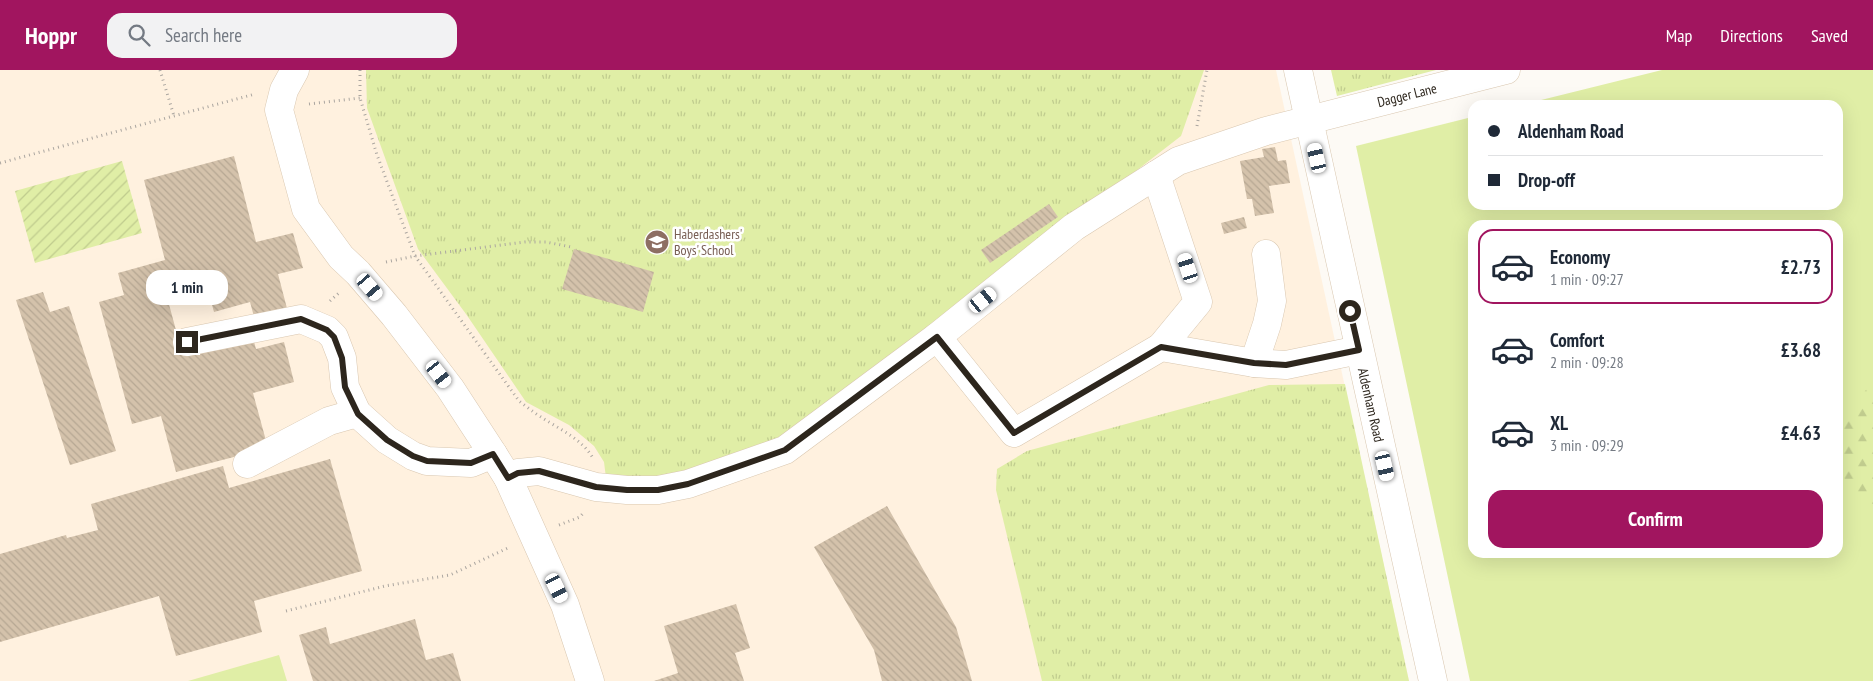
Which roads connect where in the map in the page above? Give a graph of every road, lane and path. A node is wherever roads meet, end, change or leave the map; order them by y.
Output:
1 (160, 70) edge
2 (1206, 70) edge
3 (1298, 70) edge
4 (1506, 70) edge
5 (287, 88) edge
6 (360, 98) dead end
7 (174, 116) junction
8 (1308, 120) junction
9 (1191, 156) junction
10 (0, 164) edge
11 (1156, 175) junction
12 (571, 247) dead end
13 (1266, 254) dead end
14 (358, 273) junction
15 (327, 330) junction
16 (937, 337) junction
17 (187, 342) dead end
18 (1161, 347) junction
19 (1359, 350) junction
20 (1254, 363) junction
21 (358, 414) junction
22 (493, 454) junction
23 (247, 464) dead end
24 (508, 478) junction
25 (590, 681) edge
26 (1432, 681) edge

1 - 7 path
2 - 9 path
3 - 8 street, Aldenham Road
4 - 8 street, Dagger Lane
5 - 6 path
5 - 7 path
5 - 14 street
7 - 10 path
8 - 9 street, Dagger Lane
8 - 19 street, Aldenham Road
9 - 11 street, Dagger Lane
11 - 16 street, Dagger Lane
11 - 18 street
12 - 14 path
13 - 20 street
14 - 15 path
14 - 22 street
15 - 17 street
15 - 21 street
16 - 18 street
16 - 24 street, Dagger Lane
18 - 20 street
19 - 20 street
19 - 26 street, Aldenham Road
21 - 22 street
21 - 23 street
22 - 24 street
24 - 25 street

